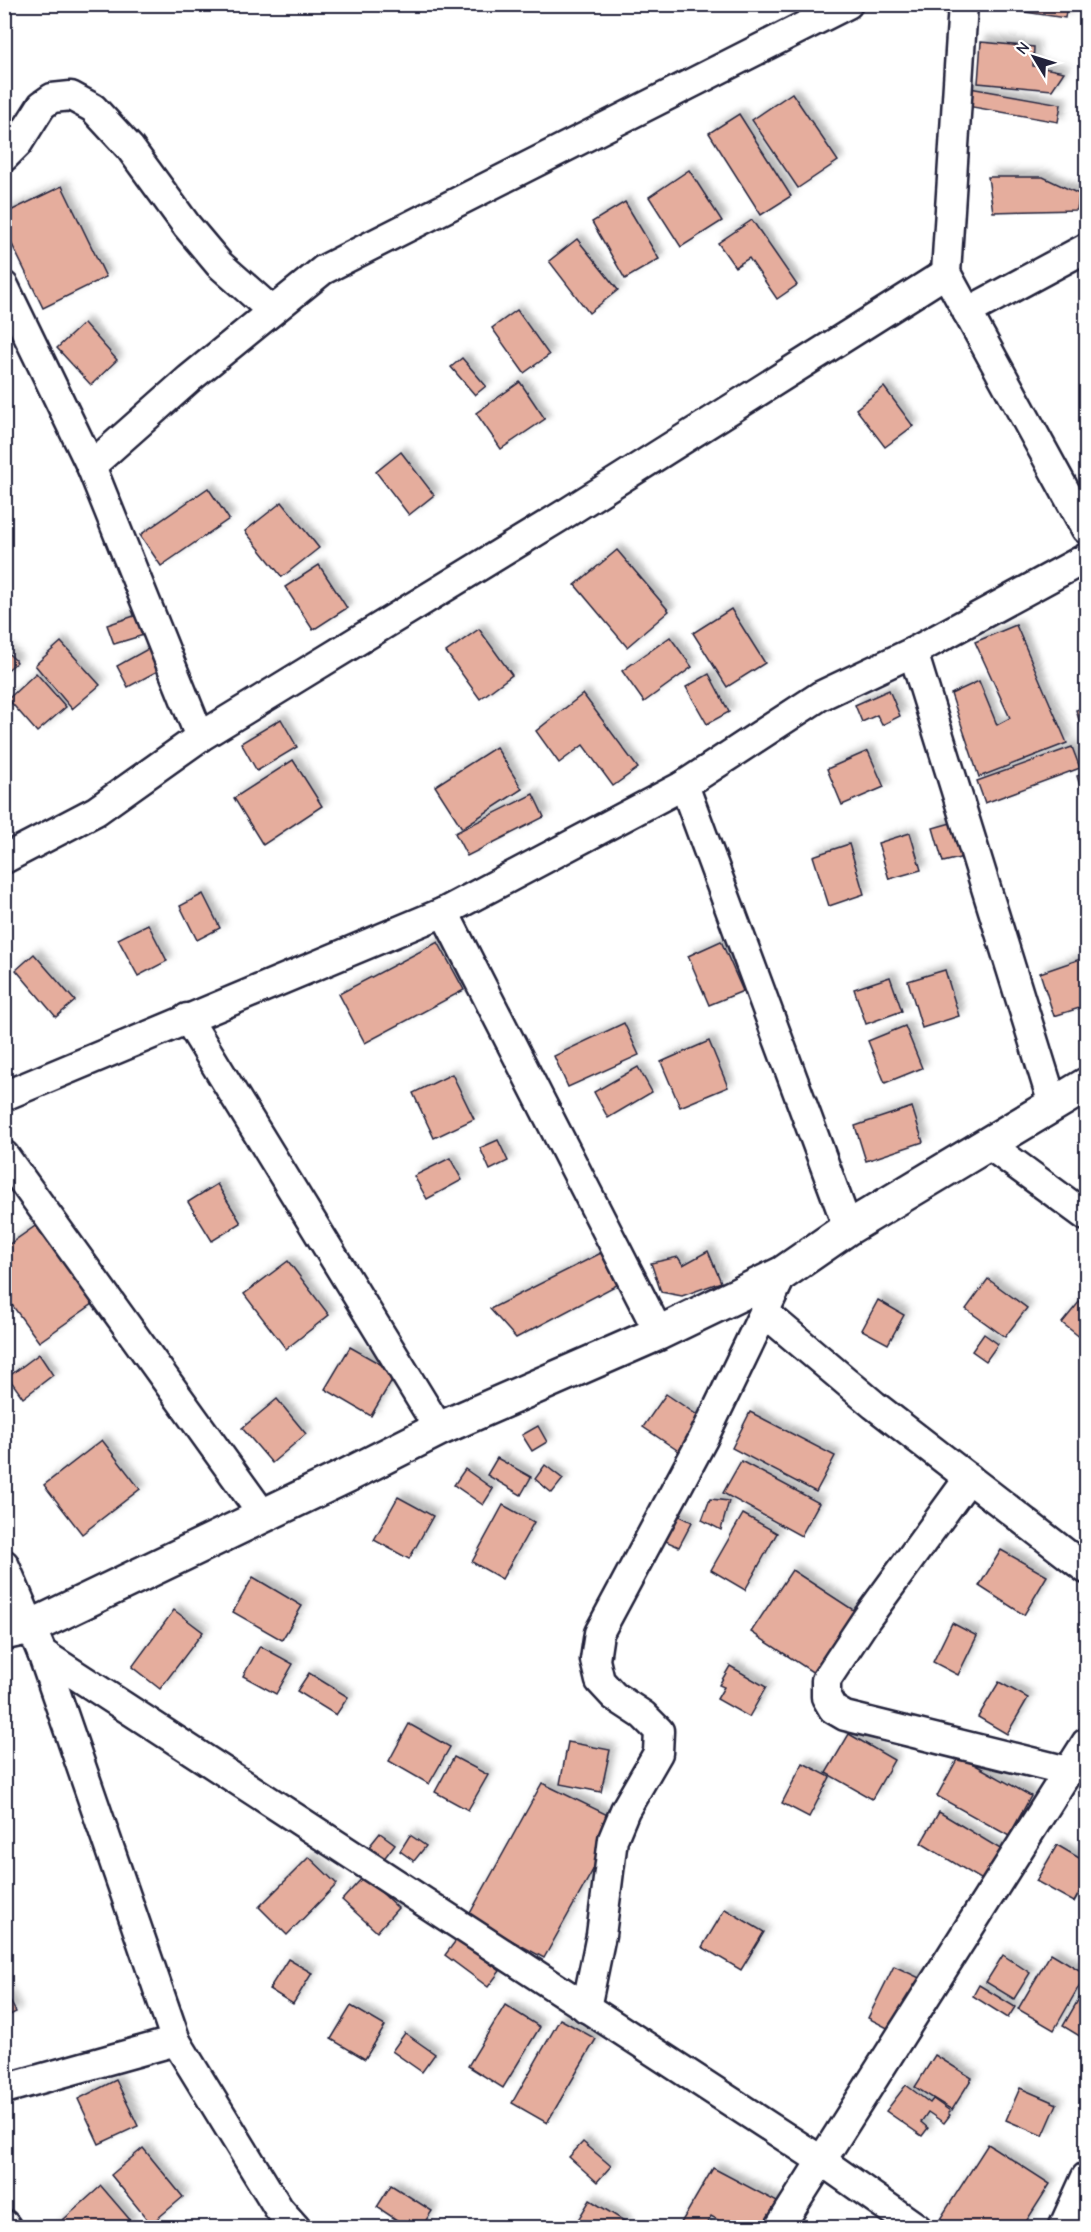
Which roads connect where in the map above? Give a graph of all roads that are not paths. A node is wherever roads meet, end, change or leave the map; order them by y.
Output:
1 (848, 4) edge
2 (963, 4) edge
3 (4, 157) edge
4 (1086, 248) edge
5 (946, 273) junction
6 (4, 286) edge
7 (271, 310) junction
8 (967, 312) junction
9 (92, 466) junction
10 (1086, 529) edge
11 (1086, 558) edge
12 (913, 651) junction
13 (200, 737) junction
14 (684, 785) junction
15 (4, 859) edge
16 (444, 912) junction
17 (187, 1018) junction
18 (1086, 1085) edge
19 (4, 1096) edge
20 (1053, 1104) junction
21 (988, 1144) junction
22 (4, 1155) edge
23 (1086, 1216) edge
24 (848, 1228) junction
25 (783, 1273) junction
26 (764, 1312) junction
27 (659, 1333) junction
28 (439, 1429) junction
29 (969, 1478) junction
30 (263, 1515) junction
31 (4, 1564) edge
32 (1086, 1569) edge
33 (26, 1637) edge
34 (1086, 1743) edge
35 (1068, 1770) junction
36 (586, 2008) junction
37 (176, 2042) junction
38 (4, 2089) edge
39 (822, 2161) junction
40 (1086, 2177) edge
41 (296, 2228) edge
42 (779, 2228) edge
43 (918, 2228) edge
44 (1063, 2228) edge

1 - 7 street
2 - 5 street
3 - 7 street
4 - 8 street
5 - 8 street
5 - 13 street
6 - 9 street
7 - 9 street
8 - 10 street
9 - 13 street
11 - 12 street
12 - 14 street
12 - 20 street
13 - 15 street
14 - 16 street
14 - 24 street
16 - 17 street
16 - 27 street
17 - 19 street
17 - 28 street
18 - 20 street
20 - 21 street
21 - 23 street
21 - 24 street
22 - 30 street
24 - 25 street
25 - 26 street
25 - 27 street
26 - 29 street
26 - 36 street
27 - 28 street
28 - 30 street
29 - 32 street
29 - 35 street
30 - 33 street
31 - 33 street
33 - 36 street
33 - 37 street
34 - 35 street
35 - 39 street
36 - 39 street
37 - 38 street
37 - 41 street
39 - 42 street
39 - 43 street
40 - 44 street

